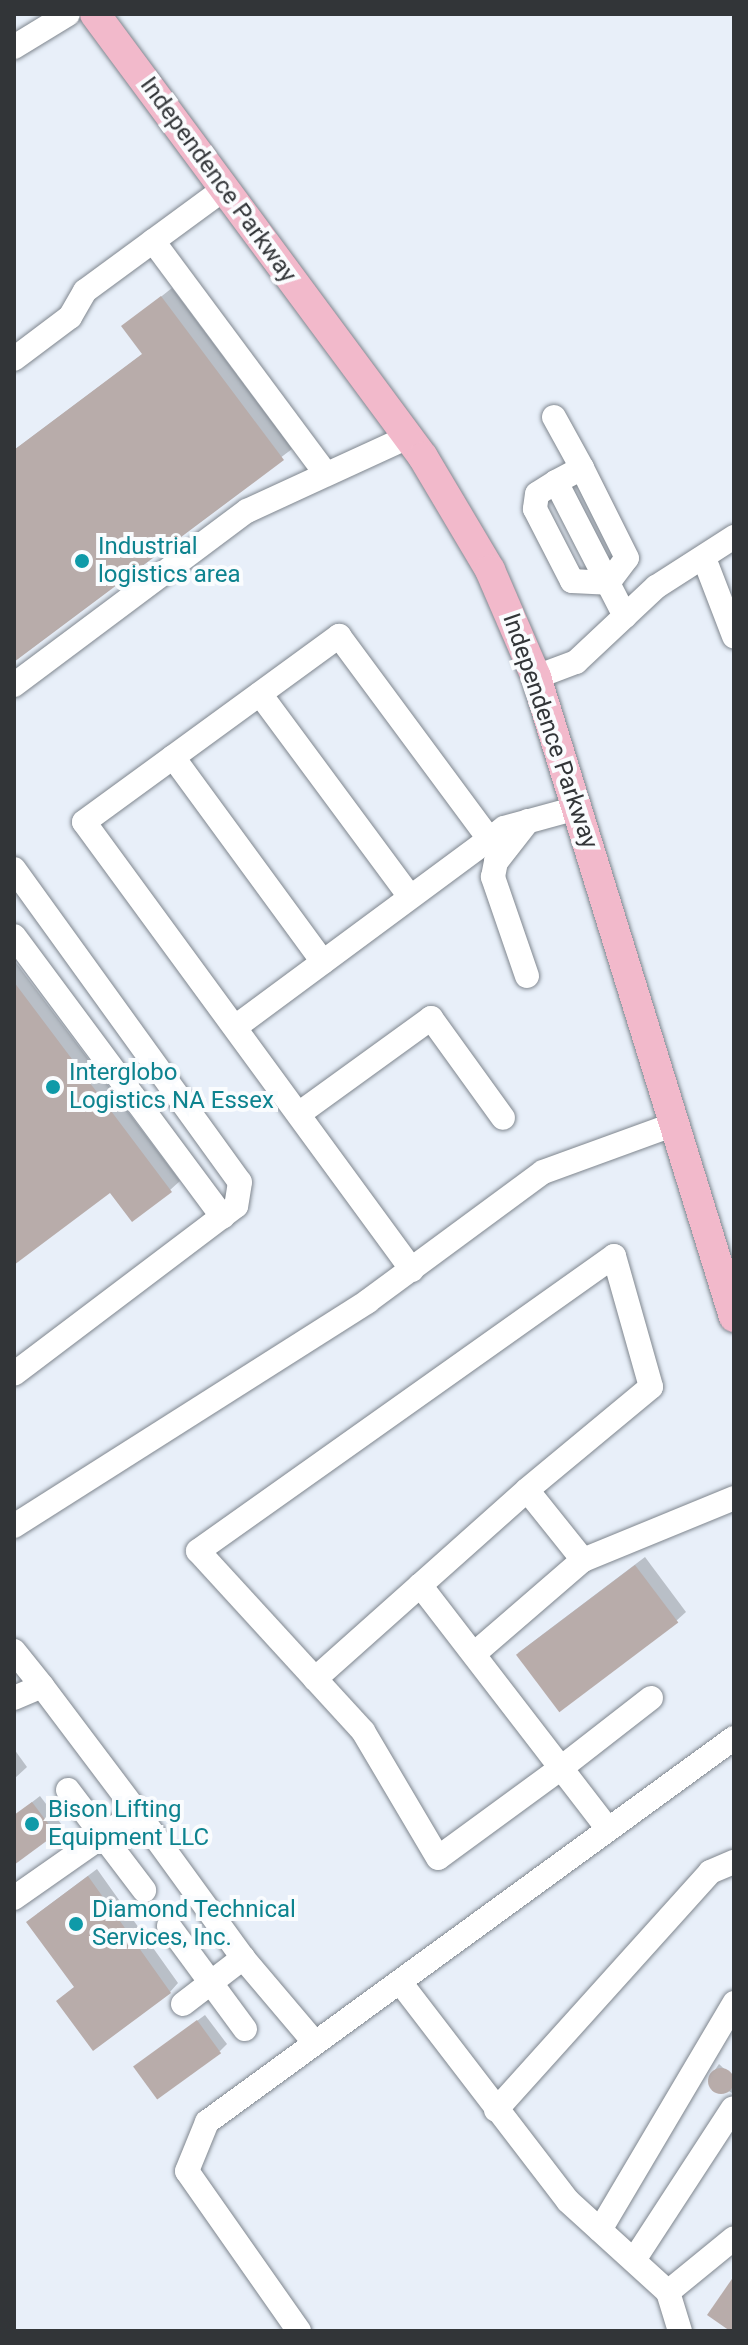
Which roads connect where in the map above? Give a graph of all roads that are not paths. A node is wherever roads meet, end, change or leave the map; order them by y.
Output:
1 (68, 14) edge
2 (95, 14) edge
3 (14, 47) edge
4 (224, 189) junction
5 (153, 241) junction
6 (14, 359) edge
7 (554, 417) dead end
8 (408, 437) junction
9 (582, 468) junction
10 (325, 473) junction
11 (560, 489) junction
12 (734, 537) edge
13 (704, 558) junction
14 (608, 583) junction
15 (625, 616) junction
16 (734, 636) edge
17 (536, 677) junction
18 (14, 685) edge
19 (260, 694) junction
20 (173, 757) junction
21 (577, 808) junction
22 (528, 821) junction
23 (489, 839) junction
24 (14, 869) edge
25 (410, 897) junction
26 (46, 911) junction
27 (14, 936) edge
28 (323, 962) junction
29 (527, 976) dead end
30 (238, 1025) junction
31 (300, 1113) junction
32 (503, 1118) dead end
33 (675, 1124) junction
34 (223, 1217) junction
35 (725, 1258) edge
36 (412, 1270) junction
37 (734, 1317) edge
38 (14, 1374) edge
39 (527, 1490) junction
40 (734, 1498) edge
41 (14, 1526) edge
42 (583, 1560) junction
43 (420, 1585) junction
44 (14, 1651) edge
45 (474, 1654) junction
46 (315, 1679) junction
47 (42, 1686) junction
48 (14, 1698) edge
49 (651, 1698) dead end
50 (734, 1738) edge
51 (561, 1768) junction
52 (68, 1790) dead end
53 (137, 1812) junction
54 (608, 1829) junction
55 (100, 1838) junction
56 (734, 1862) edge
57 (144, 1890) dead end
58 (14, 1898) edge
59 (169, 1926) dead end
60 (243, 1958) junction
61 (400, 1982) junction
62 (209, 1985) junction
63 (734, 2003) edge
64 (183, 2004) dead end
65 (245, 2029) dead end
66 (315, 2043) junction
67 (733, 2108) edge
68 (496, 2110) junction
69 (600, 2230) junction
70 (734, 2238) edge
71 (634, 2260) junction
72 (668, 2292) junction
73 (299, 2331) edge
74 (680, 2331) edge

1 - 3 lane
2 - 4 main road, Independence Parkway
4 - 5 lane
4 - 8 main road, Independence Parkway
5 - 6 lane
5 - 10 lane
7 - 9 lane
8 - 10 lane
8 - 17 main road, Independence Parkway
9 - 11 lane
9 - 14 lane
10 - 18 lane
11 - 14 lane
11 - 14 lane
12 - 13 lane
13 - 15 lane
13 - 16 lane
14 - 15 lane
15 - 17 lane
17 - 21 main road, Independence Parkway
19 - 20 lane
19 - 23 lane
19 - 25 lane
20 - 28 lane
20 - 30 lane
21 - 22 lane
21 - 33 main road, Independence Parkway
22 - 23 lane
22 - 29 lane
23 - 25 lane
24 - 26 lane
25 - 28 lane
26 - 27 lane
26 - 34 lane
27 - 34 lane
28 - 30 lane
30 - 31 lane
31 - 32 lane
31 - 36 lane
33 - 35 main road, Independence Parkway
33 - 36 lane
34 - 38 lane
35 - 37 main road, Independence Parkway
36 - 41 lane
39 - 42 lane
39 - 43 lane
39 - 46 lane
40 - 42 lane
42 - 45 lane
43 - 45 lane
43 - 46 lane
44 - 47 lane
45 - 51 lane
46 - 51 lane
47 - 48 lane
47 - 53 lane
49 - 51 lane
50 - 54 lane
51 - 54 lane
52 - 55 lane
53 - 55 lane
53 - 60 lane
54 - 61 lane
55 - 57 lane
55 - 58 lane
56 - 68 lane
59 - 62 lane
60 - 62 lane
60 - 66 lane
61 - 66 lane
61 - 68 lane
62 - 64 lane
62 - 65 lane
63 - 69 lane
66 - 73 lane
67 - 71 lane
68 - 69 lane
69 - 71 lane
70 - 72 lane
71 - 72 lane
72 - 74 lane

